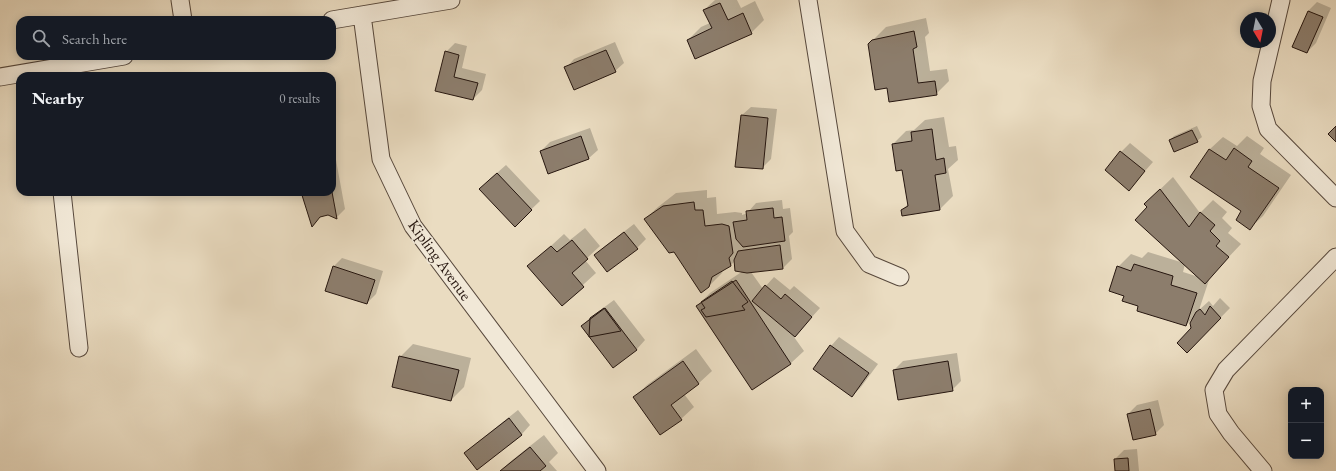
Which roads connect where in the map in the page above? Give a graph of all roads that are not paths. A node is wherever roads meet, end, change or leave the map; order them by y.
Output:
1 (180, 0) edge
2 (451, 0) edge
3 (808, 0) edge
4 (1281, 0) edge
5 (362, 15) junction
6 (182, 16) edge
7 (336, 19) edge
8 (105, 60) edge
9 (49, 72) edge
10 (16, 75) edge
11 (0, 77) edge
12 (62, 196) edge
13 (1336, 198) edge
14 (1336, 257) edge
15 (900, 277) dead end
16 (79, 348) dead end
17 (597, 471) edge
18 (1263, 471) edge

1 - 6 street
2 - 5 street
3 - 15 street
4 - 13 street
5 - 7 street
5 - 17 street, Kipling Avenue
8 - 9 street
10 - 11 street
12 - 16 street
14 - 18 street

